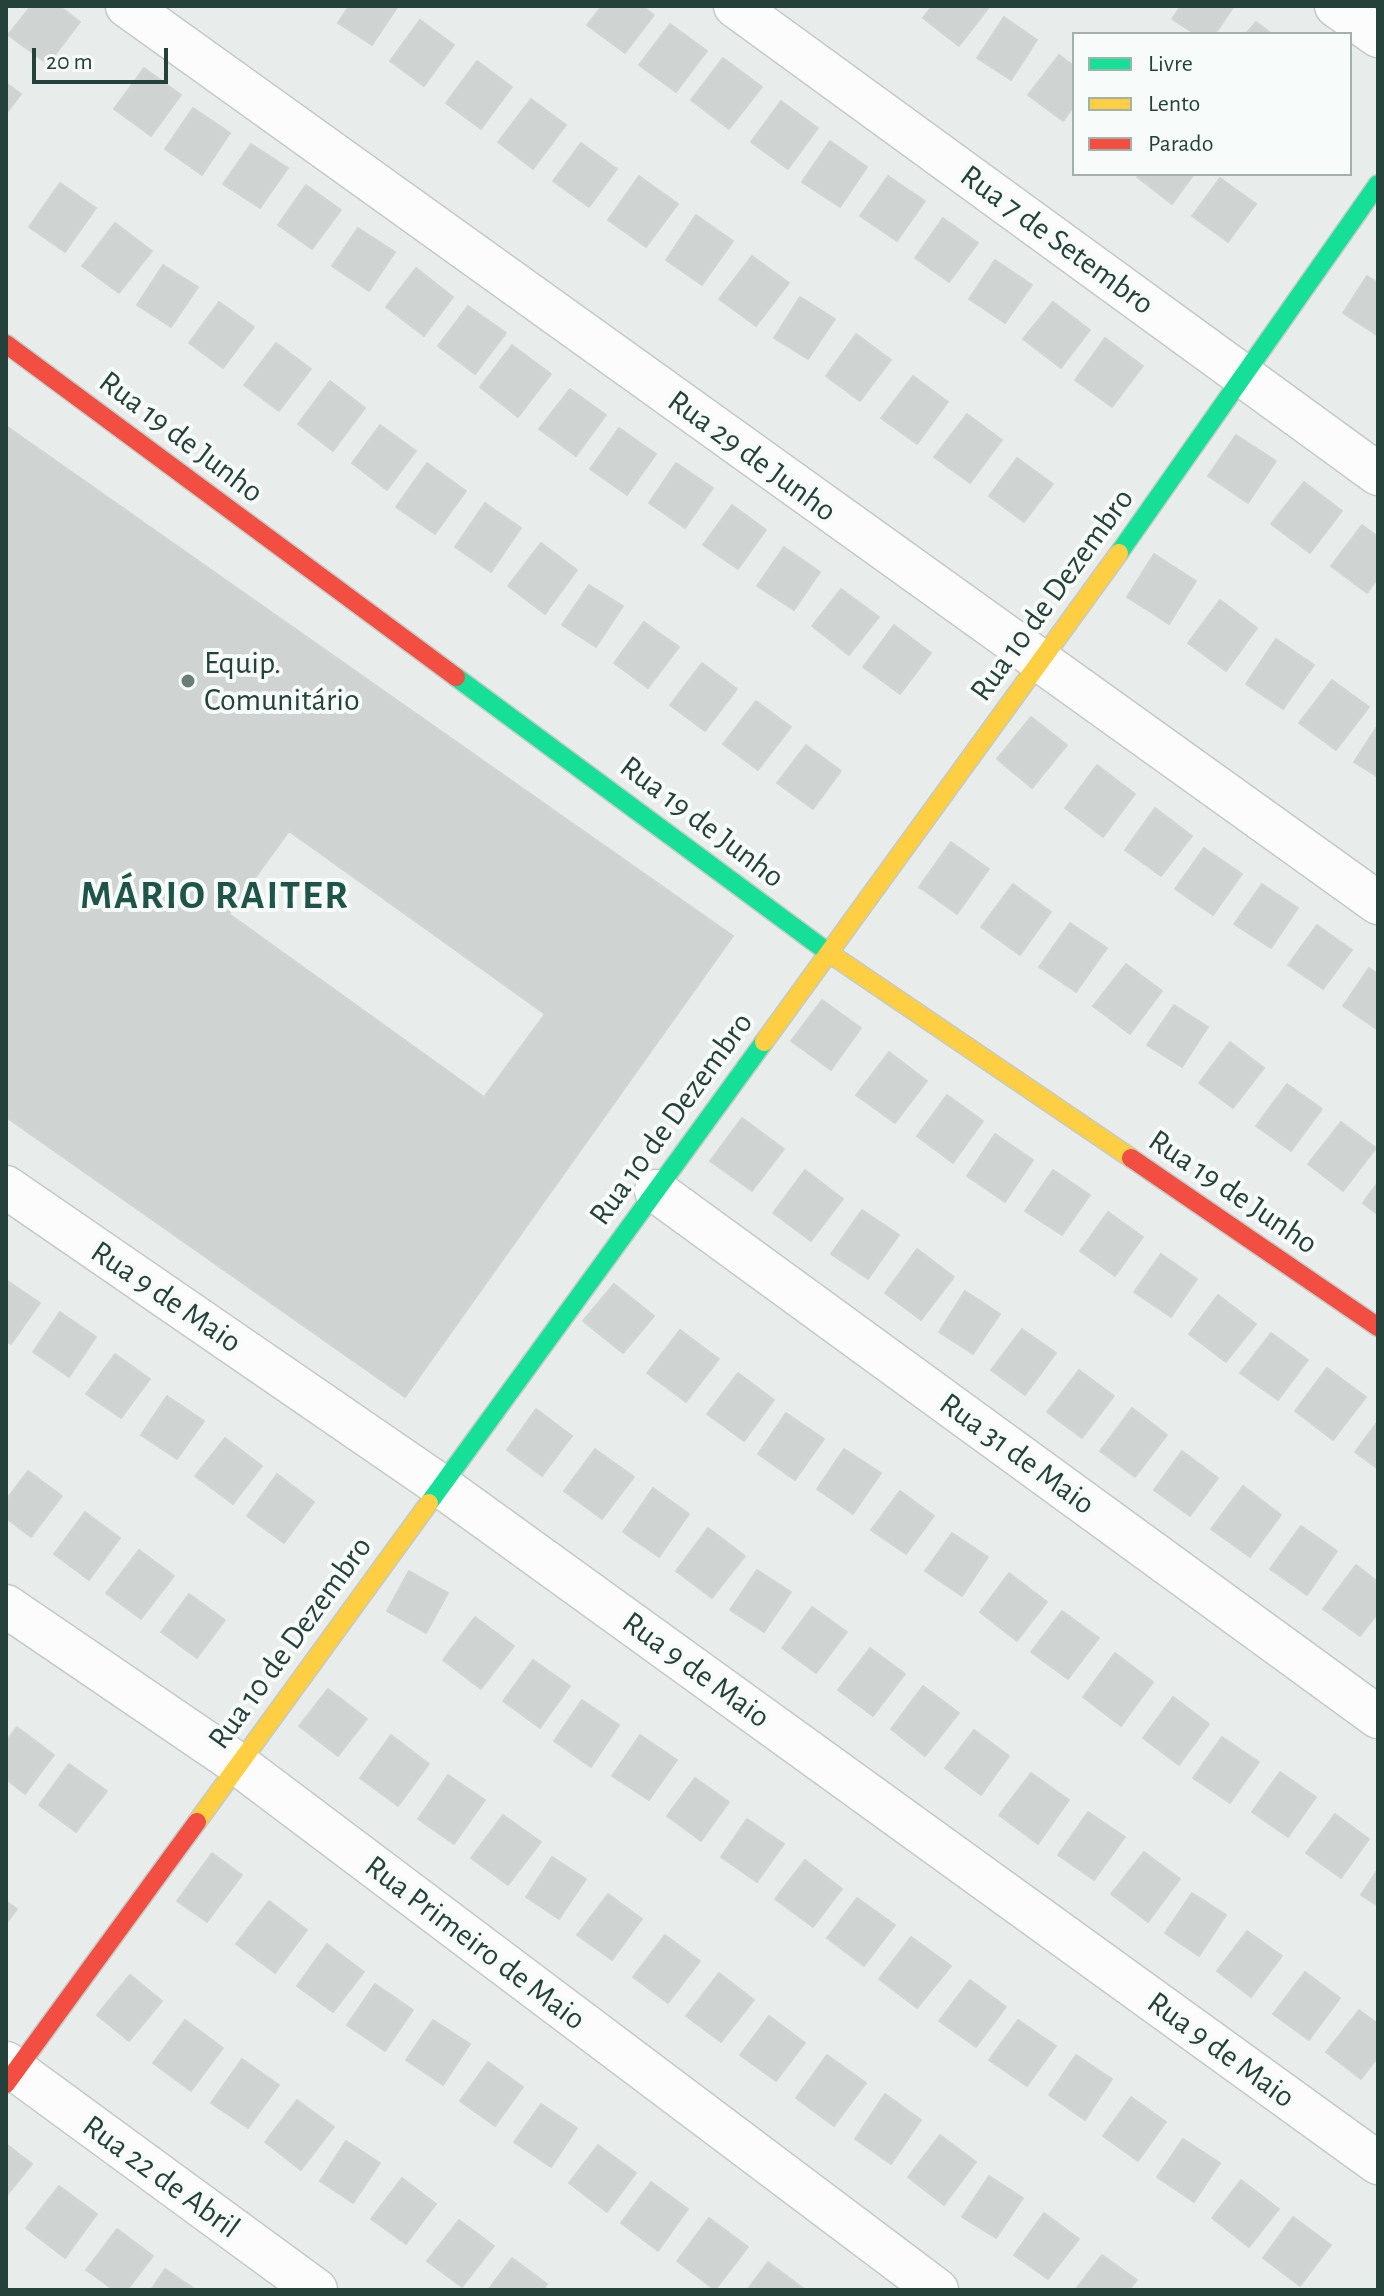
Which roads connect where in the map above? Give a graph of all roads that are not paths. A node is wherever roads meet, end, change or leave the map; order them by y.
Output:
1 (127, 6) edge
2 (735, 6) edge
3 (1336, 6) edge
4 (1378, 36) edge
5 (1378, 184) edge
6 (6, 344) edge
7 (1246, 377) junction
8 (1378, 474) edge
9 (1040, 663) junction
10 (1378, 903) edge
11 (829, 953) junction
12 (6, 1187) edge
13 (656, 1191) junction
14 (1378, 1327) edge
15 (441, 1486) junction
16 (6, 1606) edge
17 (1378, 1717) edge
18 (238, 1764) junction
19 (9, 2072) edge
20 (1378, 2163) edge
21 (316, 2290) edge
22 (937, 2290) edge

1 - 9 street, Rua 29 de Junho
2 - 7 street, Rua 7 de Setembro
3 - 4 street
5 - 7 street, Rua 10 de Dezembro
6 - 11 street, Rua 19 de Junho
7 - 8 street, Rua 7 de Setembro
7 - 9 street, Rua 10 de Dezembro
9 - 10 street, Rua 29 de Junho
9 - 11 street, Rua 10 de Dezembro
11 - 13 street, Rua 10 de Dezembro
11 - 14 street, Rua 19 de Junho
12 - 15 street, Rua 9 de Maio
13 - 15 street, Rua 10 de Dezembro
13 - 17 street, Rua 31 de Maio
15 - 18 street, Rua 10 de Dezembro
15 - 20 street, Rua 9 de Maio
16 - 18 street, Rua Primeiro de Maio
18 - 19 street, Rua 10 de Dezembro
18 - 22 street, Rua Primeiro de Maio
19 - 21 street, Rua 22 de Abril

